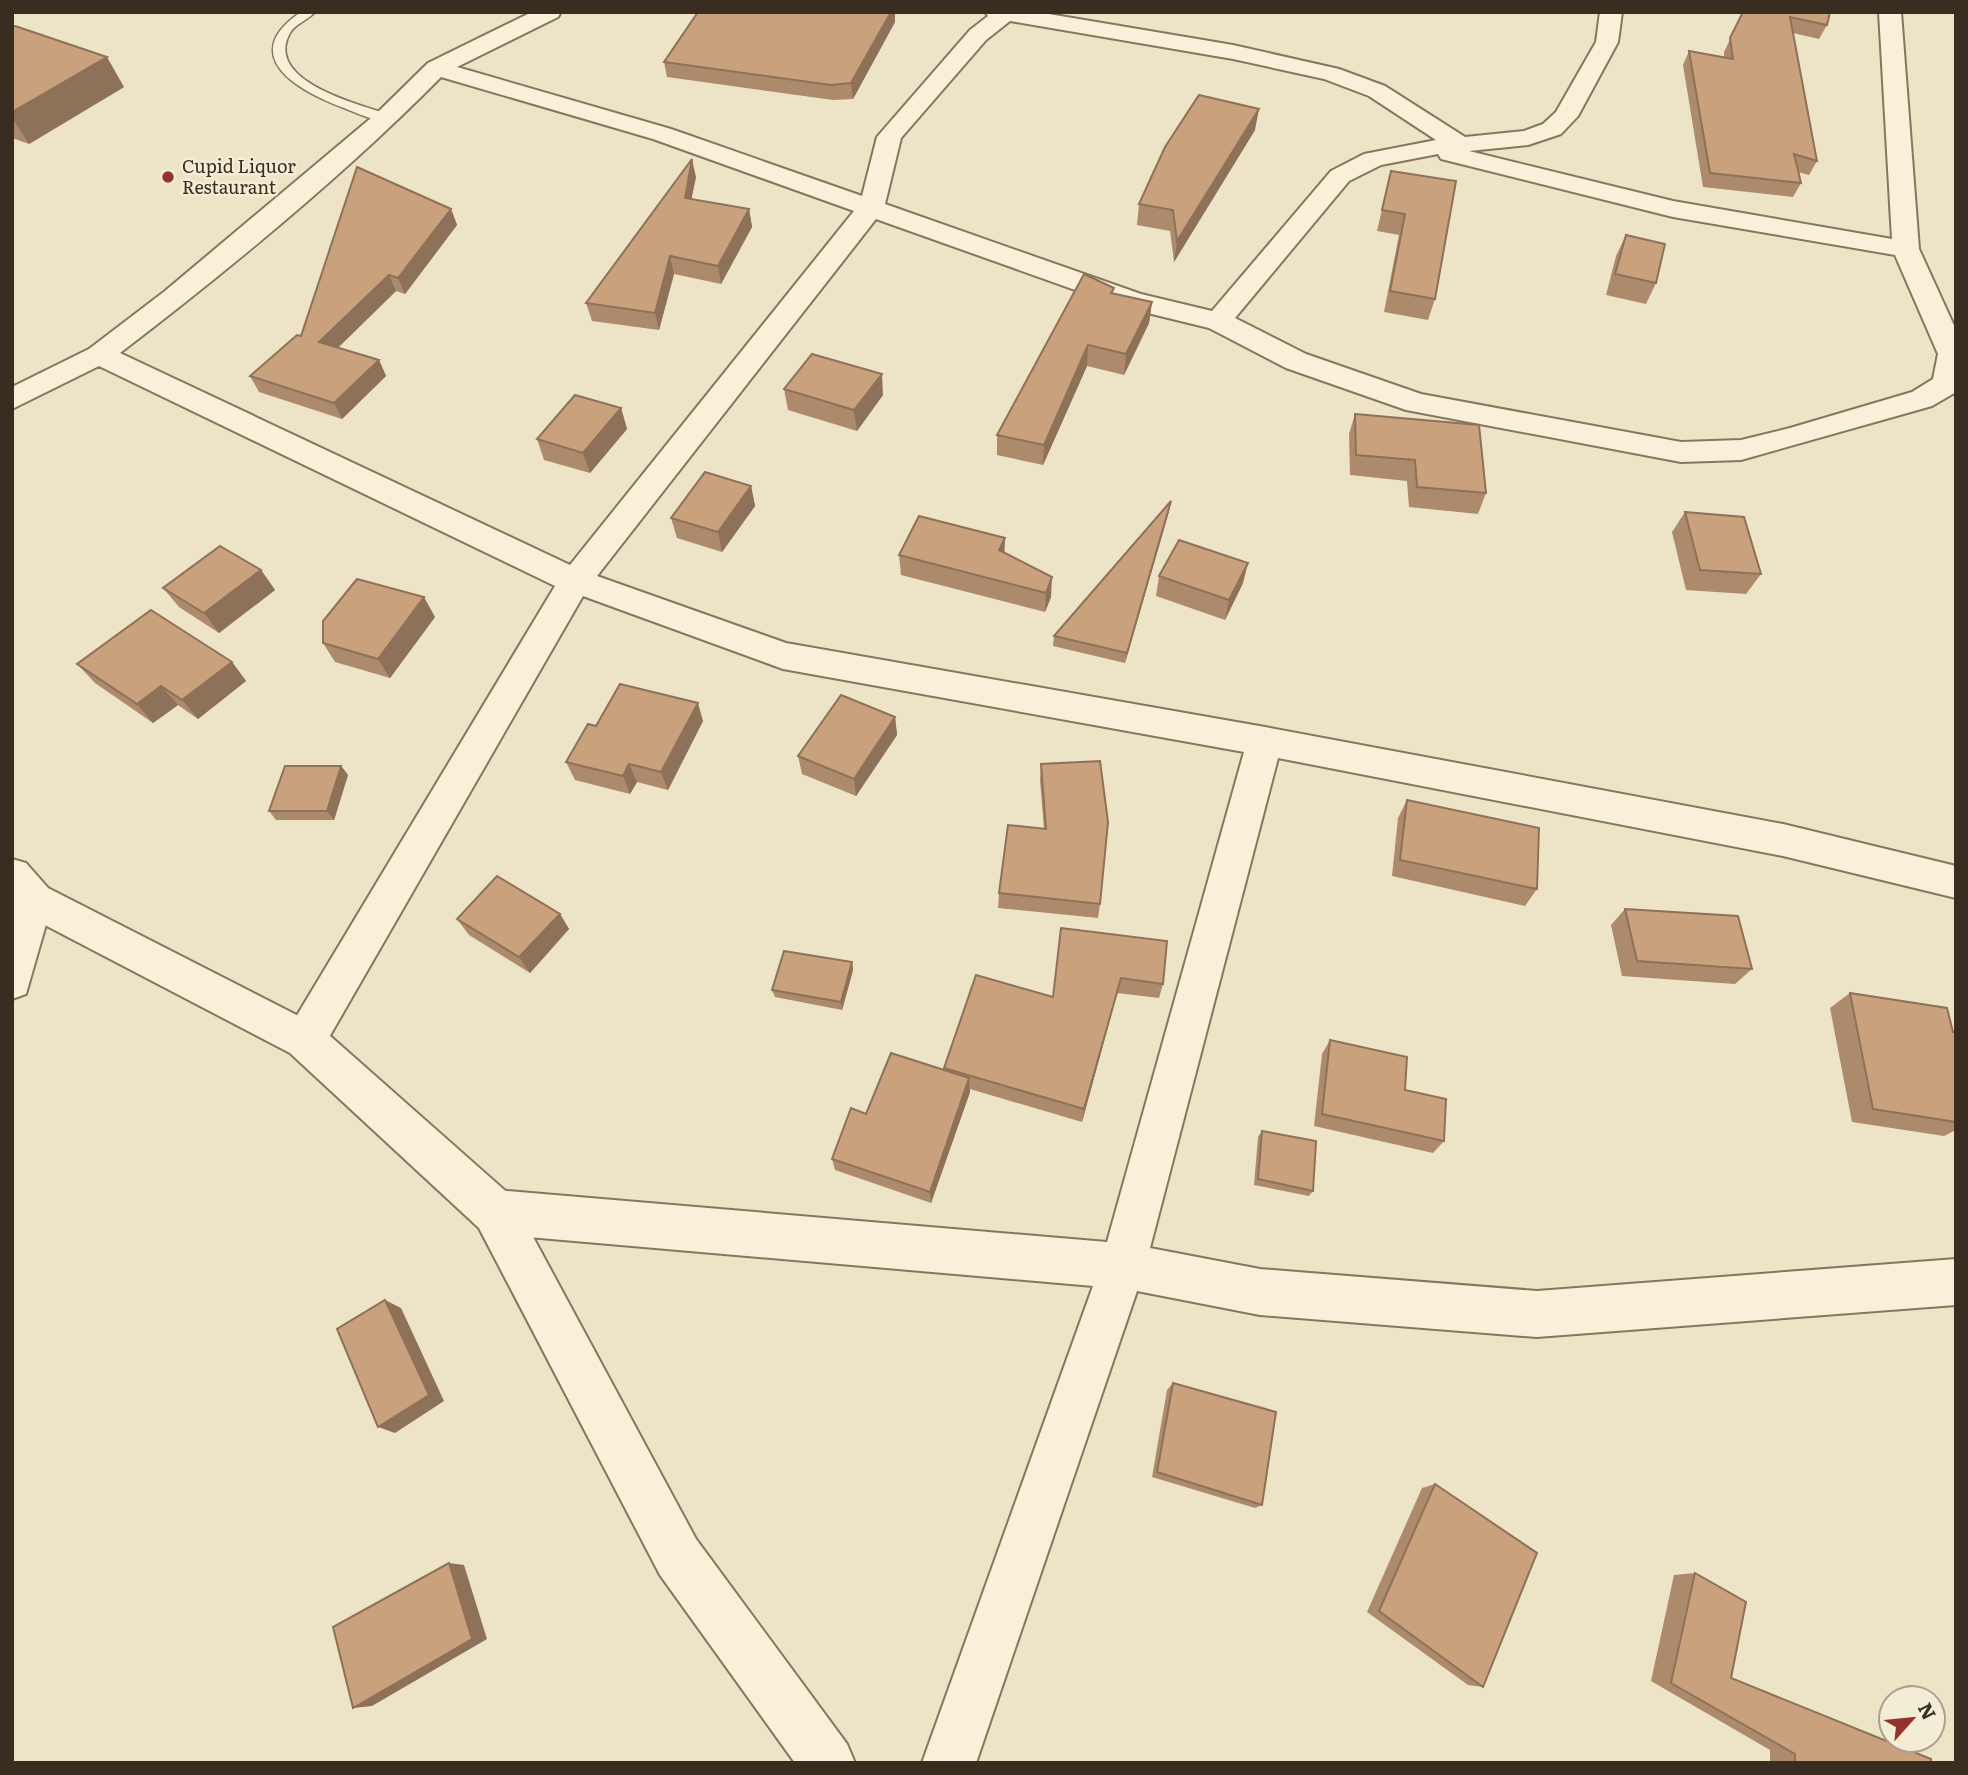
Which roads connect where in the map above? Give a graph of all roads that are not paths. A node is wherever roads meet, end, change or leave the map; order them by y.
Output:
1 (309, 12) edge
2 (550, 12) edge
3 (1150, 12) edge
4 (1611, 12) edge
5 (1890, 12) edge
6 (1000, 13) edge
7 (1128, 33) junction
8 (436, 68) junction
9 (386, 118) junction
10 (1459, 144) junction
11 (1428, 148) junction
12 (872, 206) junction
13 (1906, 248) junction
14 (1218, 321) junction
15 (99, 355) junction
16 (12, 399) edge
17 (575, 581) junction
18 (1265, 741) junction
19 (1956, 882) edge
20 (23, 887) edge
21 (12, 981) edge
22 (305, 1040) junction
23 (495, 1212) junction
24 (1123, 1266) junction
25 (1956, 1282) edge
26 (828, 1763) edge
27 (949, 1763) edge

1 - 9 lane
2 - 8 street
3 - 7 street
4 - 10 street
5 - 13 street
6 - 7 street
6 - 12 street
7 - 10 street
8 - 9 street
8 - 12 street
9 - 15 street
10 - 11 street
11 - 13 street
11 - 14 street
12 - 14 street
12 - 17 street
13 - 14 street
15 - 16 street
15 - 17 street
17 - 18 street
17 - 22 street
18 - 19 street
18 - 24 street
20 - 21 street
20 - 22 street
22 - 23 street
23 - 24 street
23 - 26 street
24 - 25 street
24 - 27 street

